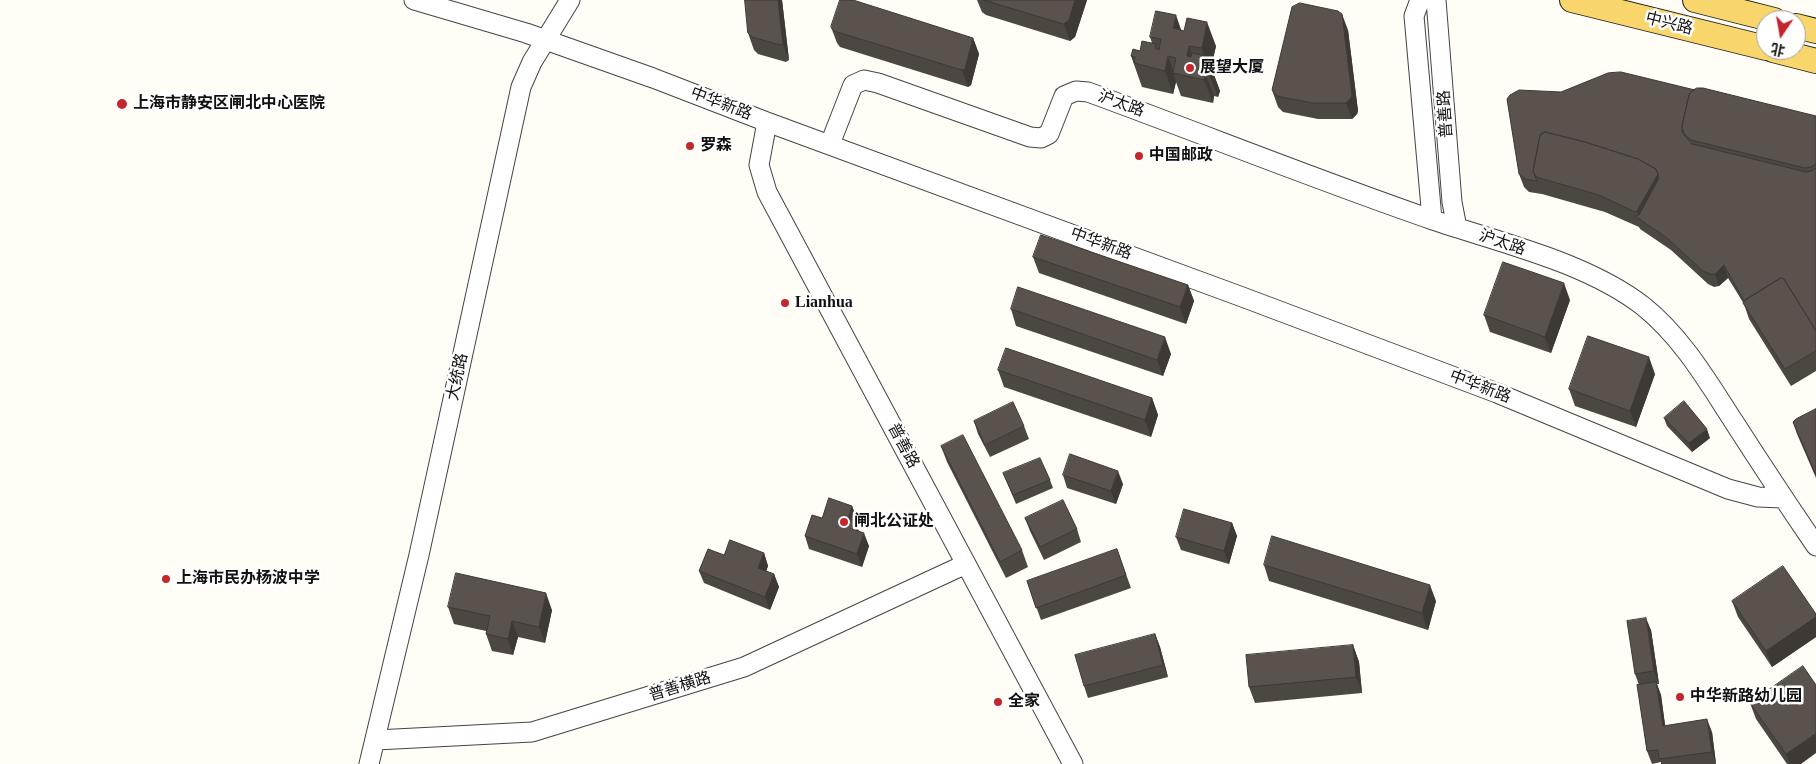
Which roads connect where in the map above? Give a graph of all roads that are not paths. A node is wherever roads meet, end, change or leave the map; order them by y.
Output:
1 (414, 0) edge
2 (570, 0) edge
3 (1420, 0) edge
4 (1436, 0) edge
5 (1572, 0) edge
6 (1695, 0) edge
7 (1756, 15) edge
8 (545, 39) junction
9 (1756, 46) edge
10 (767, 122) junction
11 (830, 144) junction
12 (1432, 219) junction
13 (1457, 228) junction
14 (1783, 498) junction
15 (1816, 546) edge
16 (966, 564) junction
17 (376, 740) junction
18 (369, 764) edge
19 (1073, 764) edge

1 - 8 street, 中华新路
2 - 8 street, 大统路
3 - 12 street, 普善路
4 - 13 street, 普善路
5 - 9 main road, 中兴路
6 - 7 main road, 中兴路
8 - 10 street, 中华新路
8 - 17 street, 大统路
10 - 11 street, 中华新路
10 - 16 street, 普善路
11 - 12 street, 沪太路
11 - 14 street, 中华新路
12 - 13 street, 沪太路
13 - 14 street, 沪太路
14 - 15 street, 沪太路
16 - 17 street, 普善横路
16 - 19 street, 普善路
17 - 18 street, 大统路

